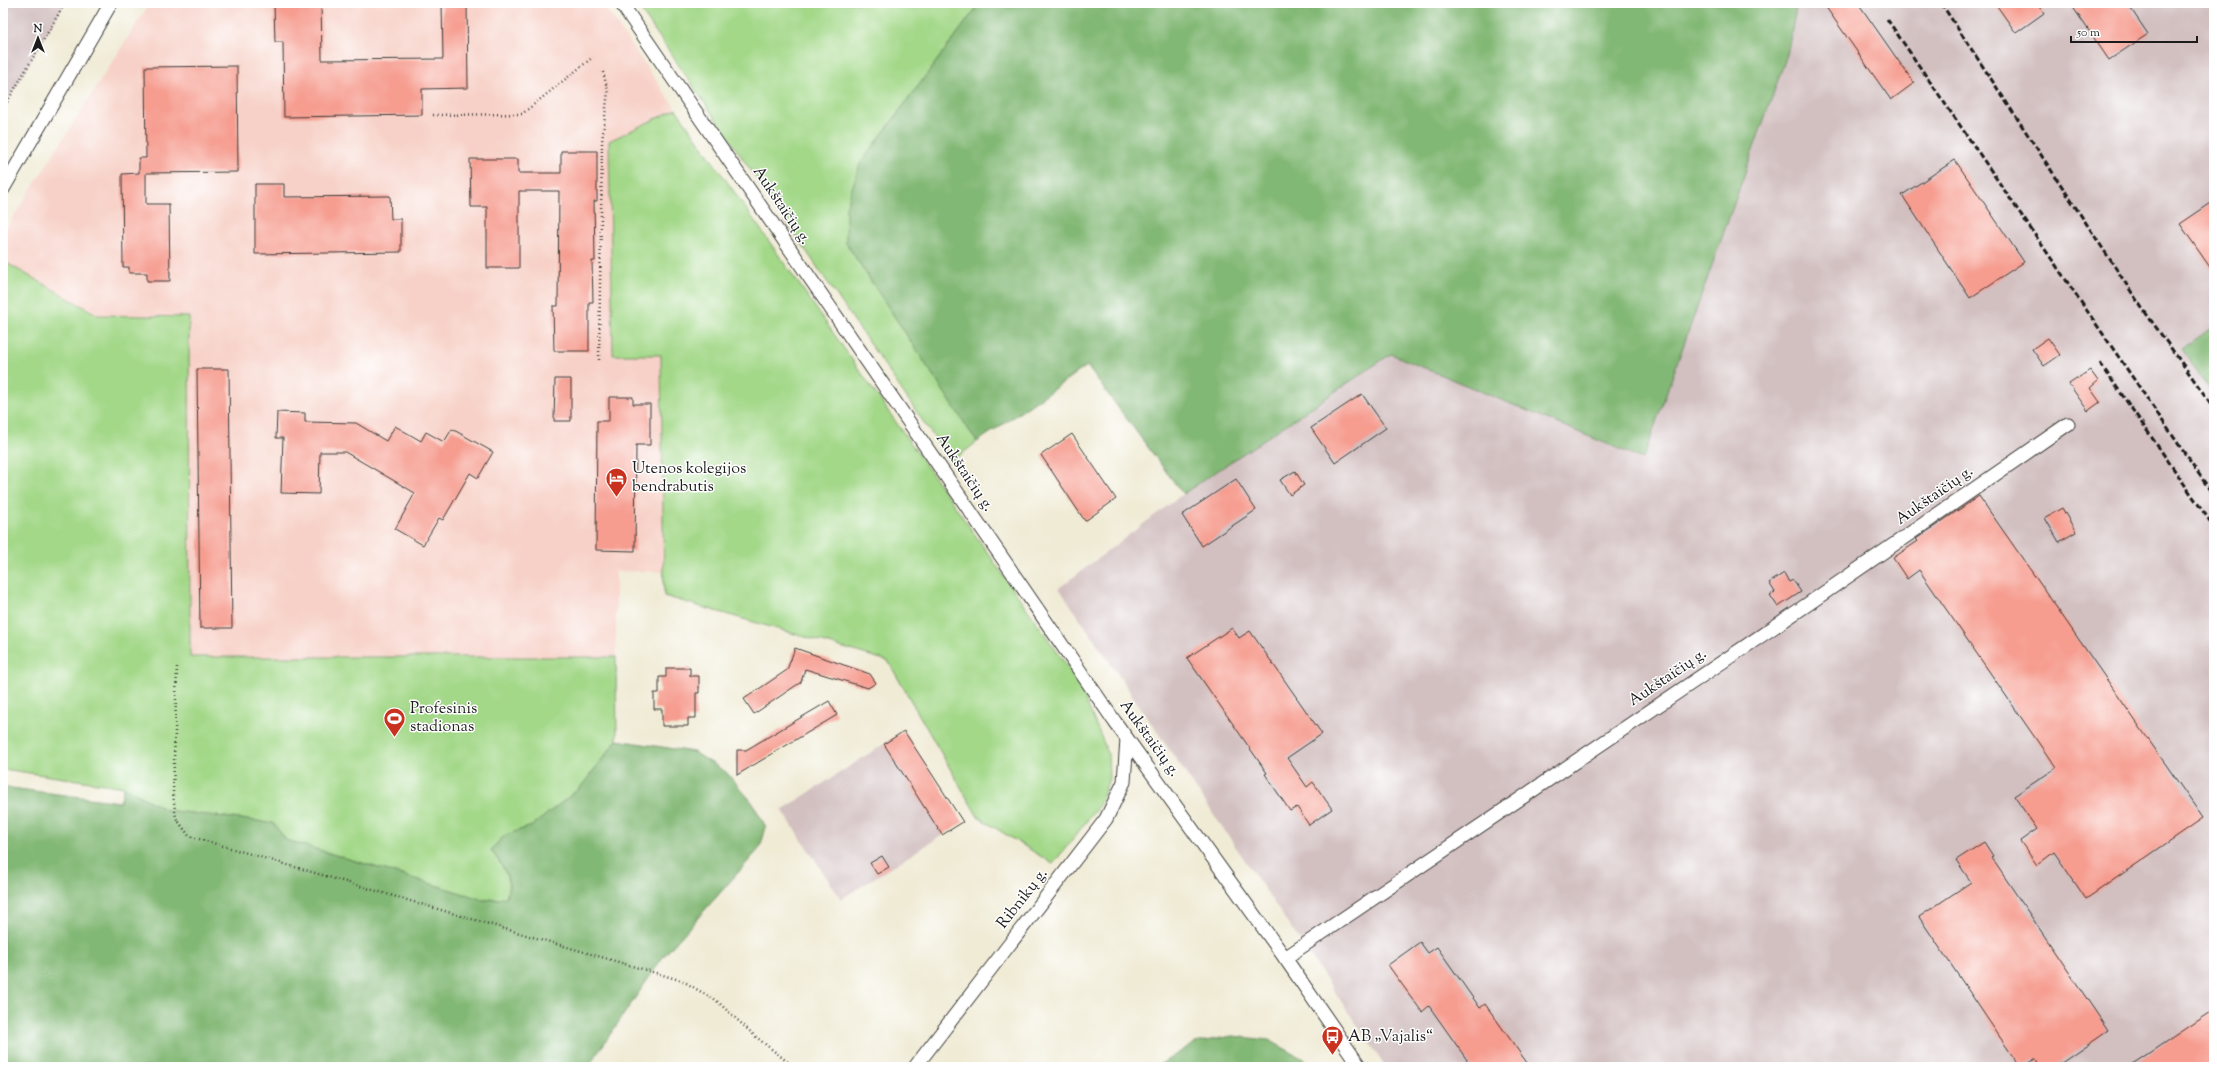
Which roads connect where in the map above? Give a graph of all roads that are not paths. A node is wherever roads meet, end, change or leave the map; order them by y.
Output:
1 (111, 3) edge
2 (621, 3) edge
3 (3, 189) edge
4 (2068, 424) dead end
5 (1127, 739) junction
6 (1285, 958) junction
7 (915, 1067) edge
8 (1360, 1067) edge

1 - 3 street
2 - 5 street, Aukštaičių g.
4 - 6 street, Aukštaičių g.
5 - 6 street, Aukštaičių g.
5 - 7 street, Ribnikų g.
6 - 8 street, Aukštaičių g.

